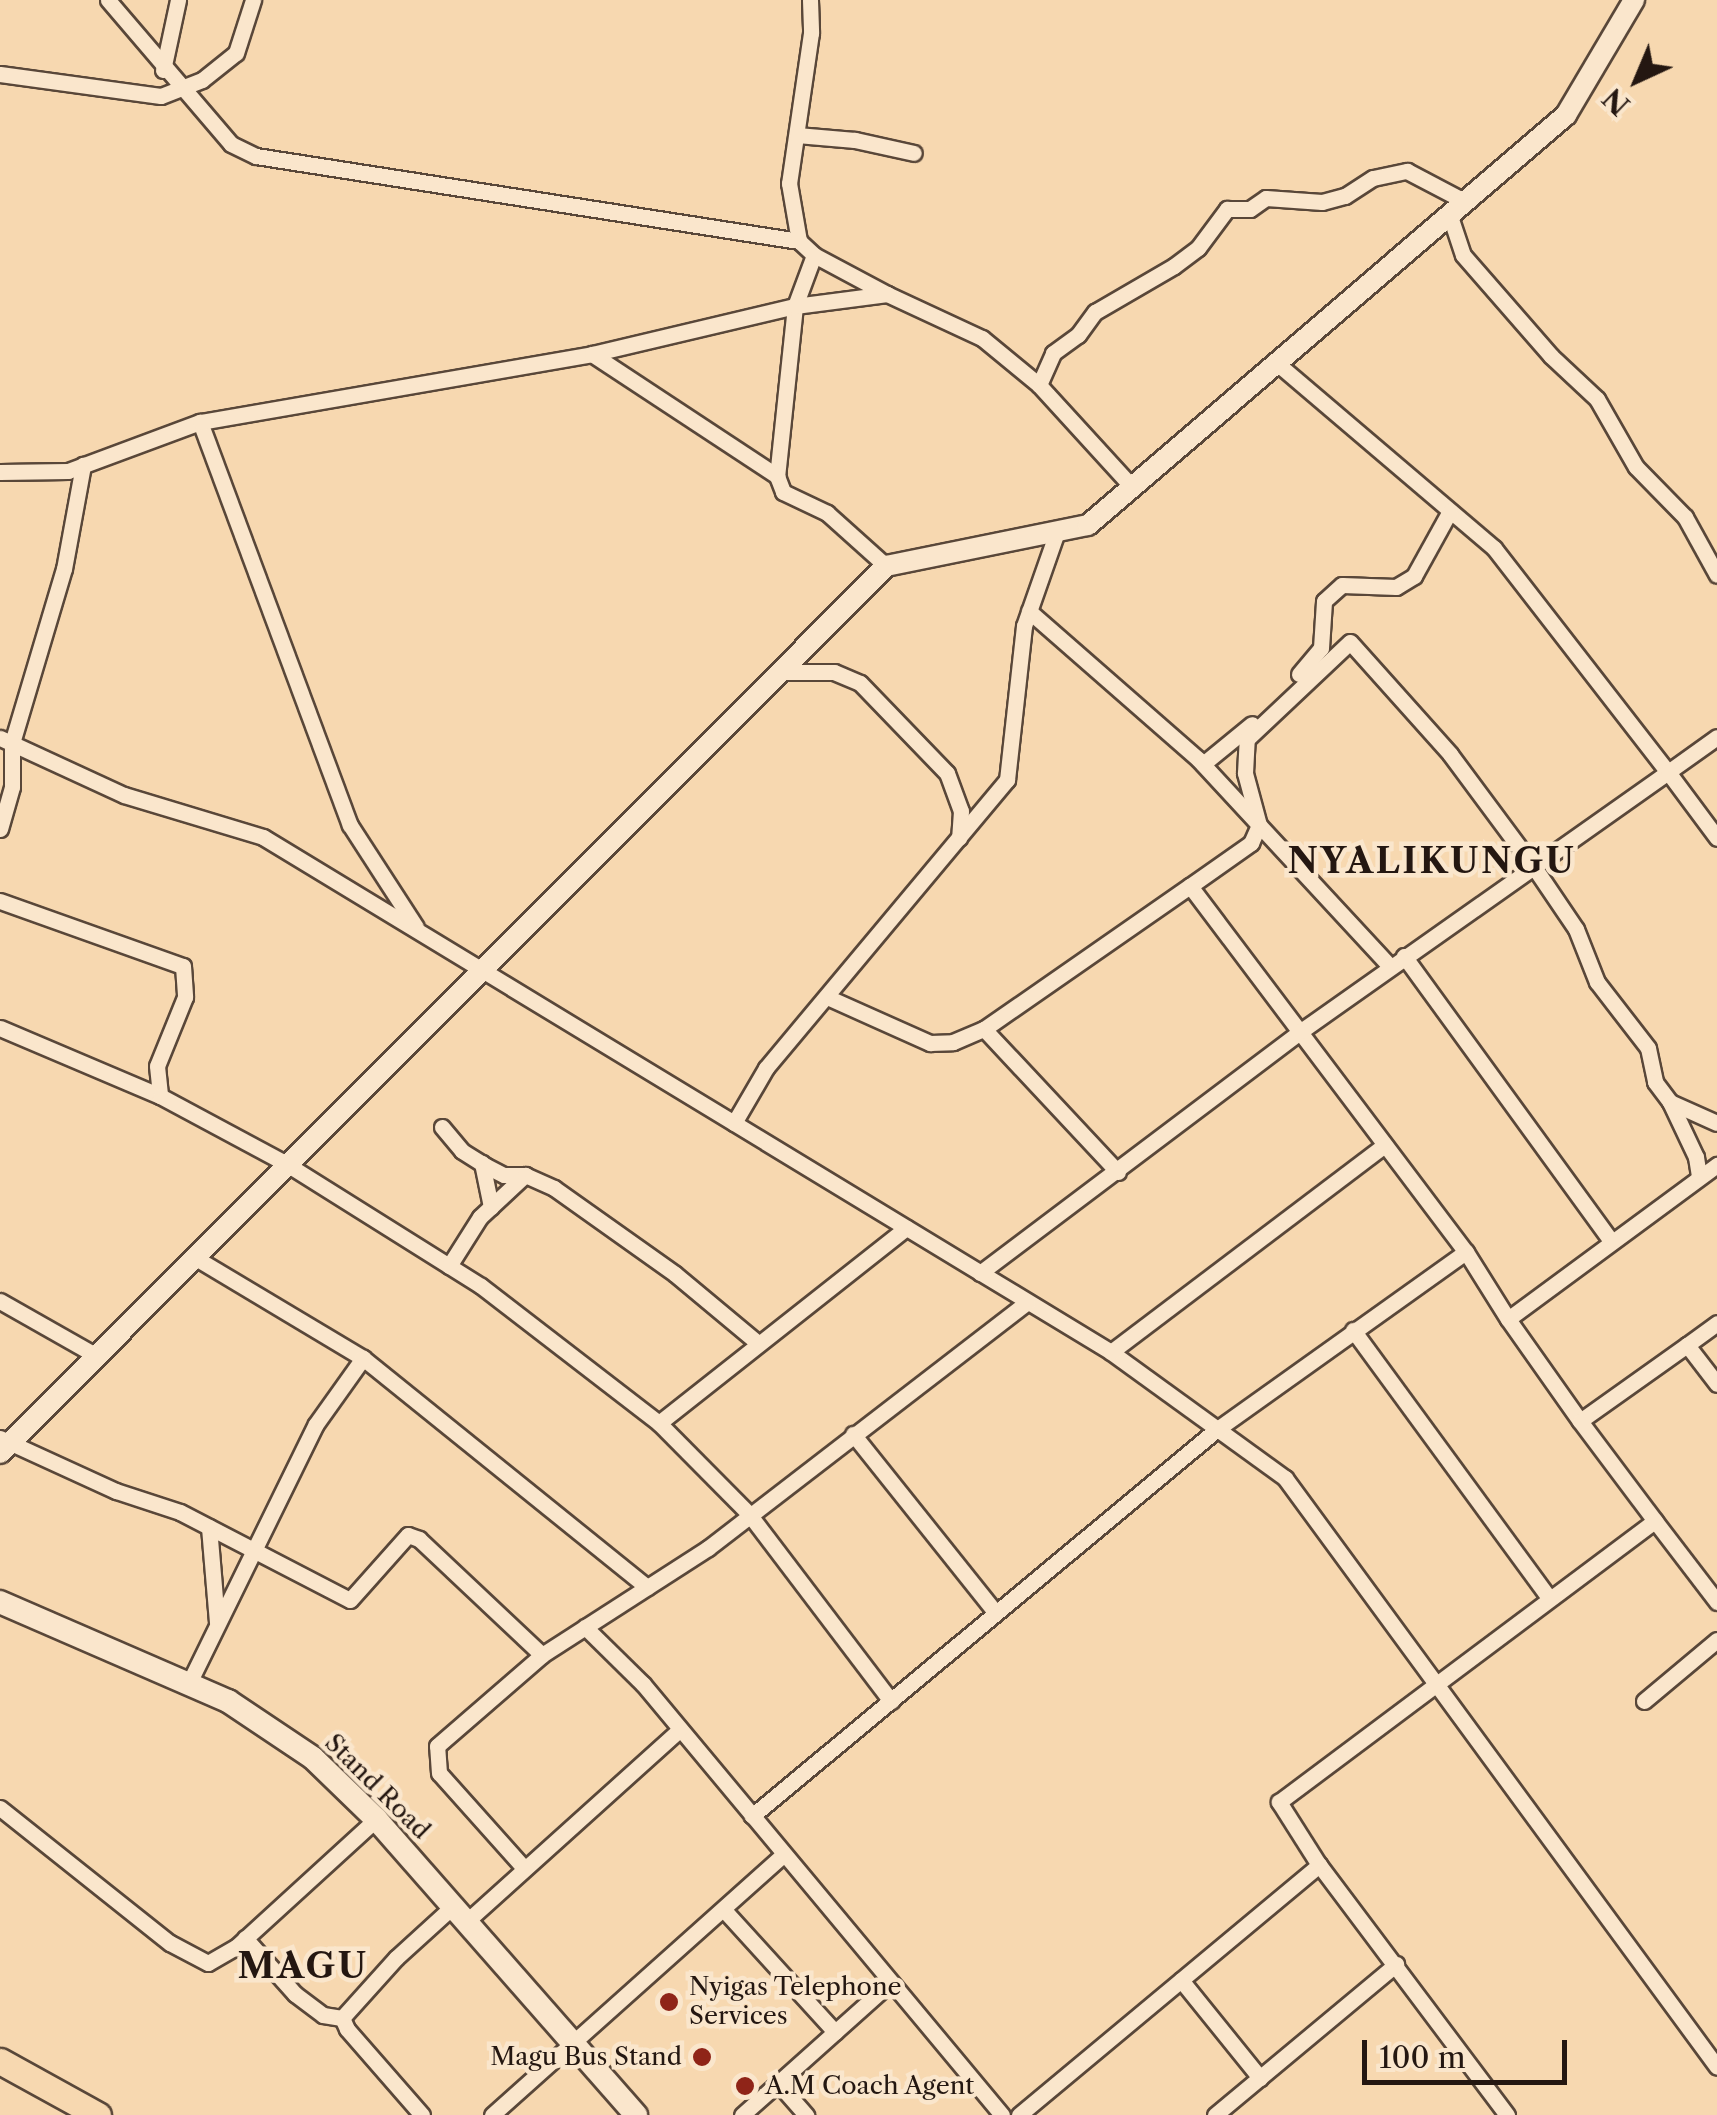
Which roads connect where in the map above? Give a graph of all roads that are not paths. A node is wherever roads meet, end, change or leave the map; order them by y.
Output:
1 (108, 0) edge
2 (178, 0) edge
3 (252, 0) edge
4 (810, 0) edge
5 (1634, 0) edge
6 (163, 70) junction
7 (0, 74) edge
8 (177, 86) junction
9 (796, 136) junction
10 (914, 153) dead end
11 (1458, 209) junction
12 (799, 241) junction
13 (814, 255) junction
14 (887, 294) junction
15 (794, 306) junction
16 (592, 354) junction
17 (1280, 365) junction
18 (1039, 385) junction
19 (200, 422) junction
20 (83, 466) junction
21 (0, 472) edge
22 (777, 476) junction
23 (1133, 488) junction
24 (1450, 511) junction
25 (1056, 532) junction
26 (886, 566) junction
27 (1717, 575) edge
28 (1030, 611) junction
29 (781, 672) junction
30 (1717, 737) edge
31 (6, 741) edge
32 (1203, 764) junction
33 (1668, 772) junction
34 (1259, 824) junction
35 (0, 829) edge
36 (959, 838) junction
37 (1717, 838) edge
38 (1534, 867) junction
39 (1190, 886) junction
40 (0, 901) edge
41 (420, 933) junction
42 (1404, 956) junction
43 (1390, 966) junction
44 (484, 971) junction
45 (827, 996) junction
46 (0, 1028) edge
47 (984, 1029) junction
48 (1301, 1031) junction
49 (160, 1096) junction
50 (1670, 1102) junction
51 (734, 1123) junction
52 (1717, 1123) edge
53 (442, 1128) dead end
54 (1385, 1145) junction
55 (285, 1163) junction
56 (482, 1163) junction
57 (1717, 1164) edge
58 (1118, 1172) junction
59 (524, 1175) junction
60 (1700, 1177) junction
61 (492, 1207) junction
62 (906, 1228) junction
63 (1611, 1241) junction
64 (1466, 1252) junction
65 (194, 1256) junction
66 (449, 1266) junction
67 (980, 1273) junction
68 (0, 1301) edge
69 (1027, 1302) junction
70 (1508, 1319) junction
71 (1717, 1323) edge
72 (1353, 1330) junction
73 (760, 1344) junction
74 (1687, 1345) junction
75 (1110, 1352) junction
76 (96, 1355) junction
77 (363, 1358) junction
78 (1717, 1384) edge
79 (1580, 1421) junction
80 (660, 1423) junction
81 (1216, 1430) junction
82 (853, 1434) junction
83 (3, 1444) edge
84 (749, 1514) junction
85 (1655, 1520) junction
86 (208, 1527) junction
87 (252, 1551) junction
88 (648, 1588) junction
89 (1548, 1596) junction
90 (0, 1602) edge
91 (1717, 1602) edge
92 (995, 1612) junction
93 (217, 1625) junction
94 (586, 1627) junction
95 (1717, 1640) edge
96 (542, 1655) junction
97 (189, 1683) junction
98 (1435, 1687) junction
99 (1644, 1700) dead end
100 (891, 1701) junction
101 (680, 1729) junction
102 (0, 1808) edge
103 (752, 1816) junction
104 (376, 1819) junction
105 (784, 1856) junction
106 (1319, 1864) junction
107 (524, 1868) junction
108 (724, 1910) junction
109 (459, 1915) junction
110 (245, 1938) junction
111 (1396, 1964) junction
112 (1181, 1980) junction
113 (890, 1983) junction
114 (342, 2018) junction
115 (836, 2032) junction
116 (574, 2044) junction
117 (0, 2061) edge
118 (1717, 2066) edge
119 (1260, 2078) junction
120 (778, 2083) junction
121 (98, 2115) edge
122 (422, 2115) edge
123 (492, 2115) edge
124 (636, 2115) edge
125 (742, 2115) edge
126 (806, 2115) edge
127 (1002, 2115) edge
128 (1019, 2115) edge
129 (1215, 2115) edge
130 (1508, 2115) edge

1 - 6 street
2 - 6 street
3 - 8 street
4 - 9 street
5 - 11 street
6 - 8 street
7 - 8 street
8 - 12 street
9 - 10 street
9 - 12 street
11 - 17 street
11 - 18 street
11 - 27 street
12 - 13 street
13 - 14 street
13 - 15 street
14 - 15 street
14 - 18 street
15 - 16 street
15 - 22 street
16 - 19 street
16 - 22 street
17 - 23 street
17 - 24 street
18 - 23 street
19 - 20 street
19 - 41 street
20 - 21 street
20 - 31 street
22 - 26 street
23 - 25 street
24 - 32 street
24 - 33 street
25 - 26 street
25 - 28 street
26 - 29 street
28 - 32 street
28 - 36 street
29 - 36 street
29 - 44 street
30 - 33 street
31 - 35 street
31 - 41 street
32 - 34 street
33 - 37 street
33 - 38 street
34 - 38 street
34 - 39 street
34 - 43 street
36 - 45 street
38 - 42 street
38 - 50 street
39 - 47 street
39 - 48 street
40 - 49 street
41 - 44 street
42 - 43 street
42 - 63 street
43 - 48 street
44 - 51 street
44 - 55 street
45 - 47 street
45 - 51 street
46 - 49 street
47 - 58 street
48 - 54 street
48 - 58 street
49 - 55 street
50 - 52 street
50 - 60 street
51 - 62 street
53 - 56 street
54 - 64 street
54 - 75 street
55 - 65 street
55 - 66 street
56 - 59 street
56 - 61 street
57 - 60 street
58 - 67 street
59 - 61 street
59 - 73 street
60 - 63 street
61 - 66 street
62 - 67 street
62 - 73 street
63 - 70 street
64 - 70 street
64 - 72 street
65 - 76 street
65 - 77 street
66 - 80 street
67 - 69 street
68 - 76 street
69 - 75 street
69 - 82 street
70 - 79 street
71 - 74 street
72 - 81 street
72 - 89 street
73 - 80 street
74 - 78 street
74 - 79 street
75 - 81 street
76 - 83 street
77 - 87 street
77 - 88 street
79 - 85 street
80 - 84 street
81 - 92 street
81 - 98 street
82 - 84 street
82 - 92 street
83 - 86 street
84 - 88 street
84 - 100 street
85 - 89 street
85 - 91 street
86 - 87 street
86 - 93 street
87 - 93 street
87 - 96 street
88 - 94 street
89 - 98 street
90 - 97 main road, Stand Road
92 - 100 street
93 - 97 street
94 - 96 street
94 - 101 street
95 - 99 street
96 - 107 street
97 - 104 main road, Stand Road
98 - 106 street
98 - 118 street
100 - 103 street
101 - 103 street
101 - 107 street
102 - 110 street
103 - 105 street
104 - 109 main road, Stand Road
104 - 110 street
105 - 108 street
105 - 113 street
106 - 111 street
106 - 112 street
107 - 109 street
108 - 115 street
108 - 116 street
109 - 114 street
109 - 116 main road, Stand Road
110 - 114 street
111 - 119 street
111 - 130 street
112 - 119 street
112 - 128 street
113 - 115 street
113 - 127 street
114 - 122 street
115 - 120 street
116 - 123 street
116 - 124 main road, Stand Road
117 - 121 highway
119 - 129 street
120 - 125 street
120 - 126 street

